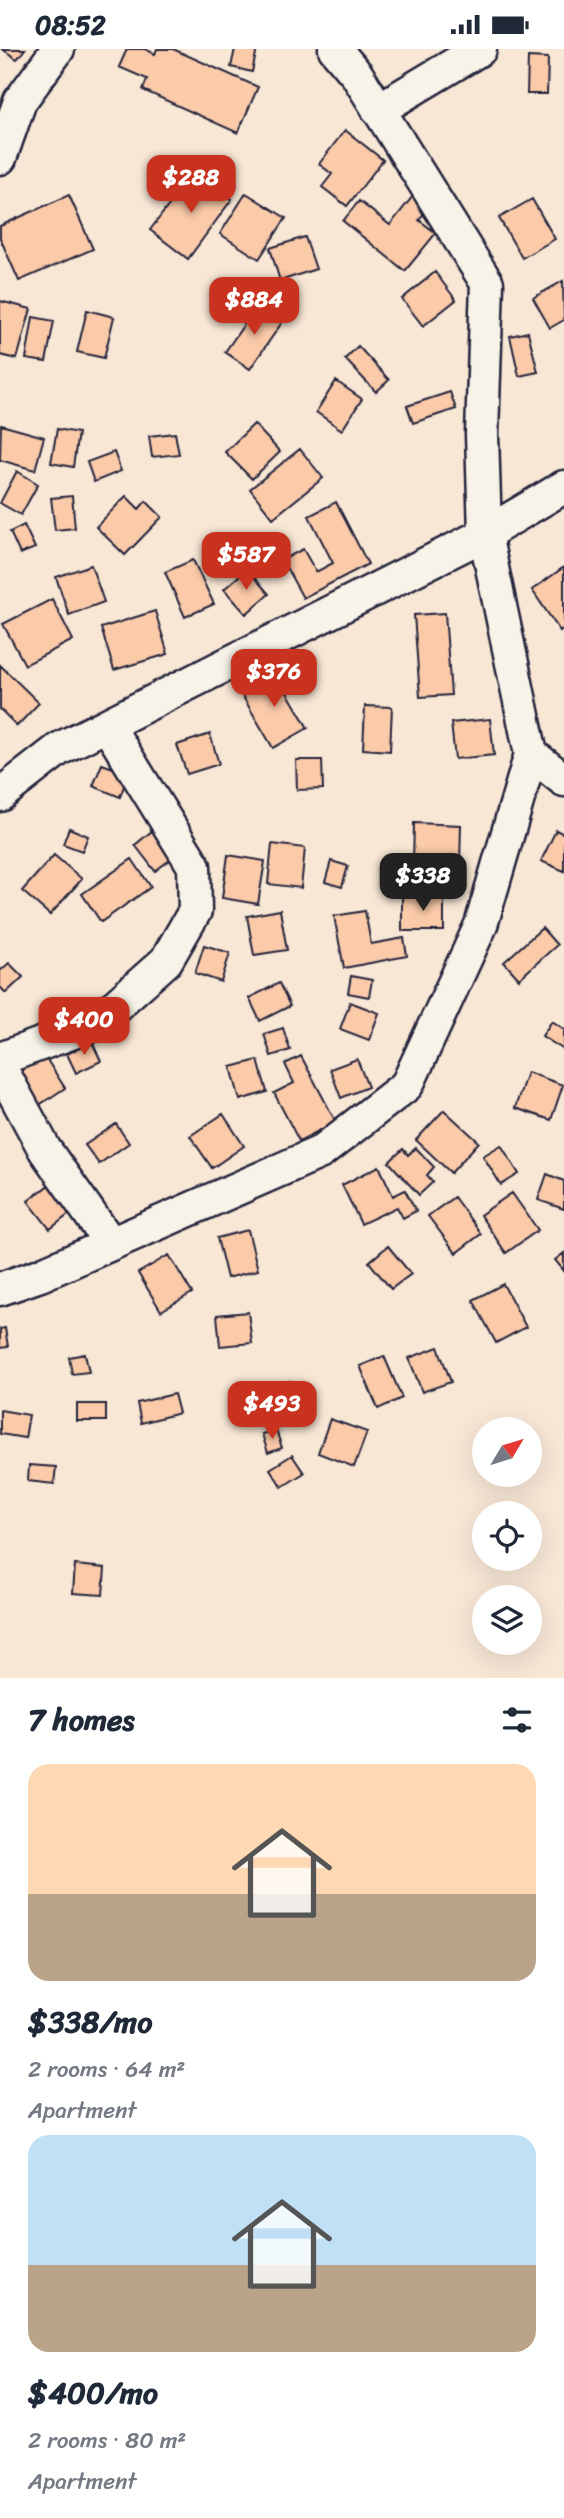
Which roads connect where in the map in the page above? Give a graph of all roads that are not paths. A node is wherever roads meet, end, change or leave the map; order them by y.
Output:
1 (58, 49) edge
2 (335, 49) edge
3 (480, 49) edge
4 (378, 110) junction
5 (0, 158) edge
6 (562, 491) edge
7 (485, 534) junction
8 (107, 725) junction
9 (531, 754) junction
10 (564, 780) edge
11 (0, 795) edge
12 (0, 1059) edge
13 (0, 1067) edge
14 (111, 1244) junction
15 (0, 1289) edge

1 - 5 street
2 - 4 street
3 - 4 street
4 - 7 street
6 - 7 street
7 - 8 street
7 - 9 street
8 - 11 street
8 - 12 street
9 - 10 street
9 - 14 street
13 - 14 street
14 - 15 street

